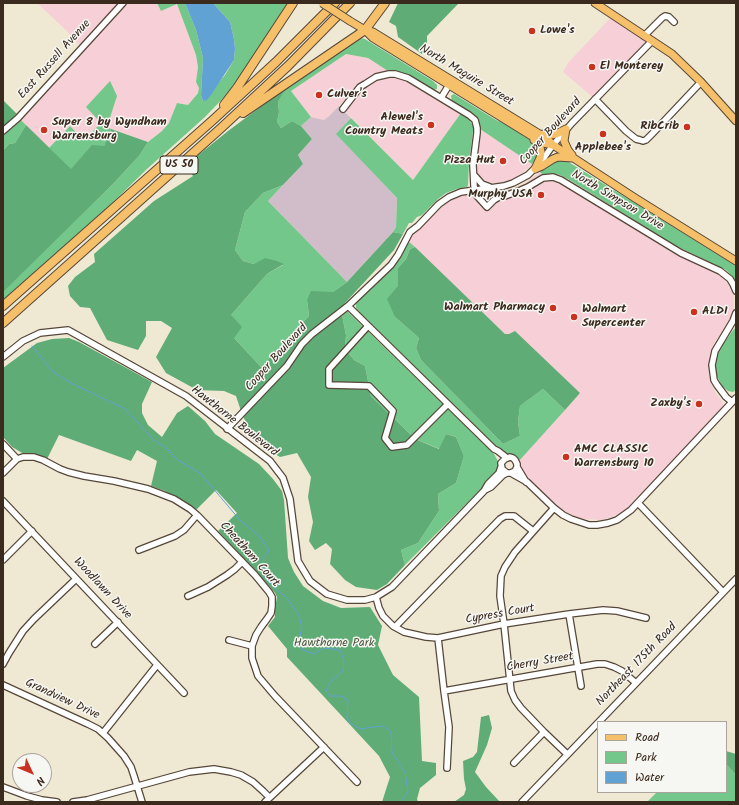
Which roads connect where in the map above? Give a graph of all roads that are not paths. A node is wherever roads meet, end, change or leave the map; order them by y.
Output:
1 (123, 3) edge
2 (293, 3) edge
3 (322, 3) edge
4 (335, 3) edge
5 (350, 3) edge
6 (385, 3) edge
7 (600, 4) edge
8 (674, 22) dead end
9 (364, 30) junction
10 (644, 36) junction
11 (652, 41) junction
12 (702, 82) junction
13 (448, 85) junction
14 (441, 98) junction
15 (596, 99) junction
16 (342, 109) dead end
17 (213, 120) junction
18 (736, 122) edge
19 (220, 129) junction
20 (566, 129) junction
21 (3, 131) edge
22 (525, 132) junction
23 (539, 134) junction
24 (553, 145) junction
25 (575, 159) junction
26 (535, 169) junction
27 (473, 174) junction
28 (493, 188) junction
29 (475, 190) junction
30 (484, 204) junction
31 (736, 261) edge
32 (736, 291) edge
33 (3, 306) edge
34 (348, 306) junction
35 (736, 313) edge
36 (735, 321) edge
37 (3, 323) edge
38 (368, 326) junction
39 (3, 357) edge
40 (734, 400) edge
41 (448, 404) junction
42 (227, 429) junction
43 (3, 444) edge
44 (494, 449) junction
45 (507, 458) junction
46 (18, 459) junction
47 (501, 466) junction
48 (517, 467) junction
49 (3, 473) edge
50 (509, 473) junction
51 (526, 482) junction
52 (484, 490) junction
53 (3, 501) edge
54 (638, 503) junction
55 (554, 508) junction
56 (197, 515) junction
57 (32, 531) junction
58 (533, 531) junction
59 (139, 550) dead end
60 (3, 560) edge
61 (242, 562) junction
62 (76, 579) junction
63 (736, 579) edge
64 (723, 592) junction
65 (188, 596) dead end
66 (376, 597) junction
67 (569, 614) junction
68 (646, 618) dead end
69 (118, 622) junction
70 (504, 624) junction
71 (395, 627) junction
72 (438, 638) junction
73 (229, 640) dead end
74 (95, 644) dead end
75 (252, 646) junction
76 (3, 664) edge
77 (157, 665) junction
78 (578, 667) junction
79 (510, 679) junction
80 (636, 683) junction
81 (3, 685) edge
82 (581, 686) dead end
83 (444, 690) junction
84 (184, 693) dead end
85 (599, 721) edge
86 (597, 723) edge
87 (544, 732) junction
88 (103, 733) junction
89 (324, 747) junction
90 (567, 754) junction
91 (514, 763) dead end
92 (447, 768) dead end
93 (357, 782) dead end
94 (3, 787) edge
95 (137, 787) junction
96 (269, 798) junction
97 (57, 802) edge
98 (73, 802) edge
99 (142, 802) edge
100 (264, 802) edge
101 (522, 802) edge

1 - 21 street, East Russell Avenue
2 - 17 highway
3 - 9 main road, North Maguire Street, bridge
4 - 17 highway, US 50
5 - 19 highway, US 50
6 - 9 highway
7 - 10 main road
8 - 10 street
9 - 13 main road, North Maguire Street
9 - 19 highway
9 - 23 main road, North Maguire Street
10 - 11 main road
11 - 12 main road
11 - 15 street, Cooper Boulevard
12 - 15 street
12 - 18 main road
13 - 14 street
13 - 22 main road, North Maguire Street
14 - 16 street
14 - 27 street
15 - 20 street, Cooper Boulevard
17 - 33 highway, US 50
19 - 37 highway, US 50
20 - 23 main road
20 - 24 street, Cooper Boulevard
20 - 25 main road
22 - 24 main road, North Maguire Street
22 - 26 main road
23 - 24 main road, North Maguire Street
24 - 25 main road, North Maguire Street
24 - 26 street, Cooper Boulevard
25 - 26 main road
25 - 31 main road, North Maguire Street
26 - 28 street, Cooper Boulevard
27 - 28 street
27 - 29 street
28 - 29 street, Cooper Boulevard
28 - 30 street
29 - 30 street
29 - 34 street, Cooper Boulevard
30 - 32 street, North Simpson Drive
34 - 38 street
34 - 42 street, Cooper Boulevard
35 - 36 street
36 - 40 street
38 - 41 street
38 - 41 street
39 - 42 street, Hawthorne Boulevard
40 - 54 street
41 - 44 street
42 - 66 street, Hawthorne Boulevard
43 - 46 street
44 - 45 street
44 - 47 street
45 - 47 street
45 - 48 street
46 - 49 street
46 - 56 street, Cheatham Court
47 - 50 street
47 - 52 street, Hawthorne Boulevard
48 - 50 street
48 - 51 street
50 - 51 street
50 - 52 street, Hawthorne Boulevard
51 - 55 street
52 - 66 street, Hawthorne Boulevard
53 - 57 street, Woodlawn Drive
54 - 55 street
54 - 64 street
55 - 58 street
56 - 59 street
56 - 61 street, Cheatham Court
57 - 60 street
57 - 62 street, Woodlawn Drive
58 - 70 street
58 - 71 street
61 - 65 street
61 - 75 street, Cheatham Court
62 - 69 street, Woodlawn Drive
62 - 76 street
63 - 64 street, Northeast 175th Road
64 - 80 street, Northeast 175th Road
66 - 71 street, Cypress Court
67 - 68 street, Cypress Court
67 - 70 street, Cypress Court
67 - 78 street
69 - 74 street
69 - 77 street, Woodlawn Drive
70 - 72 street, Cypress Court
70 - 79 street
71 - 72 street, Cypress Court
72 - 83 street
73 - 75 street
75 - 89 street
77 - 84 street, Woodlawn Drive
77 - 88 street
78 - 79 street, Cherry Street
78 - 80 street, Cherry Street
78 - 82 street
79 - 83 street, Cherry Street
79 - 87 street
80 - 85 street, Northeast 175th Road
81 - 88 street, Grandview Drive
83 - 92 street
86 - 90 street, Northeast 175th Road
87 - 90 street
87 - 91 street
88 - 95 street, Grandview Drive
89 - 93 street
89 - 96 street
90 - 101 street, Northeast 175th Road
94 - 97 street
95 - 96 street
95 - 98 street
95 - 99 street, Grandview Drive
96 - 100 street

